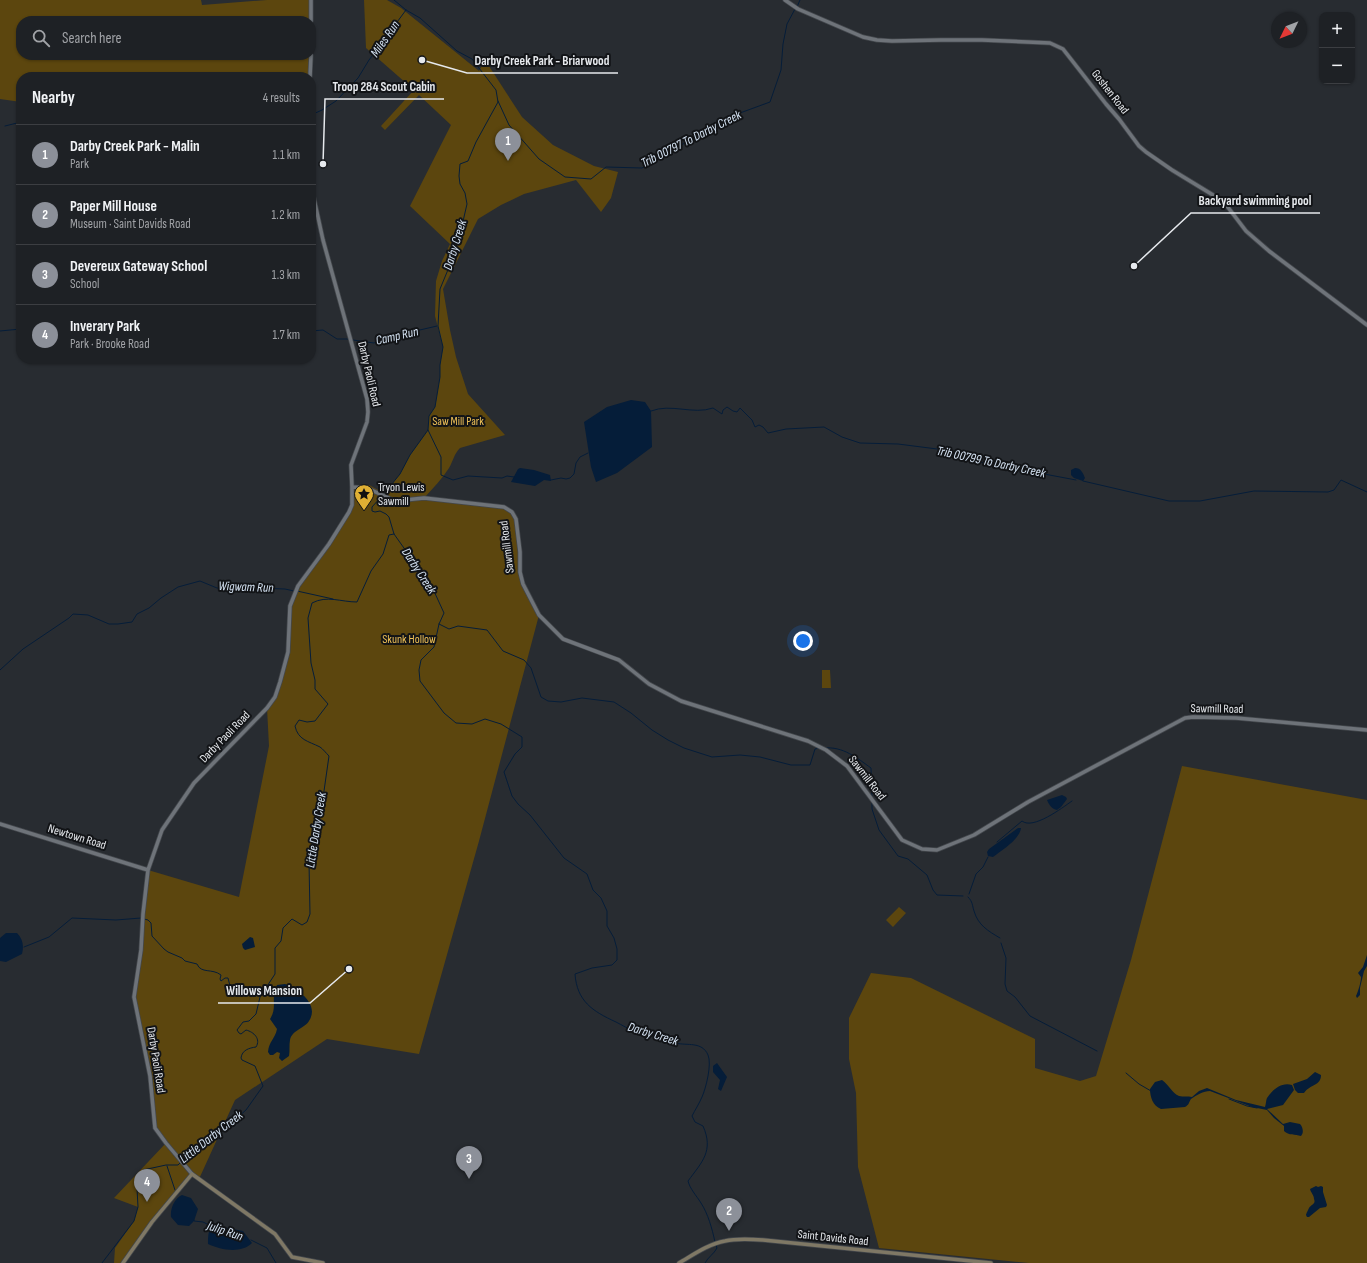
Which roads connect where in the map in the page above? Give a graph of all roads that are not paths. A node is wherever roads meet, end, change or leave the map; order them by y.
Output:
1 (311, 0) edge
2 (786, 0) edge
3 (311, 16) edge
4 (311, 60) edge
5 (310, 72) edge
6 (316, 208) edge
7 (1367, 325) edge
8 (352, 487) junction
9 (1367, 730) edge
10 (0, 824) edge
11 (148, 870) junction
12 (192, 1174) junction
13 (124, 1263) edge
14 (323, 1263) edge
15 (679, 1263) edge
16 (991, 1263) edge

1 - 3 street
2 - 7 street, Goshen Road
4 - 5 street
6 - 8 street, Darby Paoli Road
8 - 9 street, Sawmill Road
8 - 11 street, Darby Paoli Road
10 - 11 street, Newtown Road
11 - 12 street, Darby Paoli Road
12 - 13 main road
12 - 14 main road, Darby Paoli Road
15 - 16 main road, Saint Davids Road

